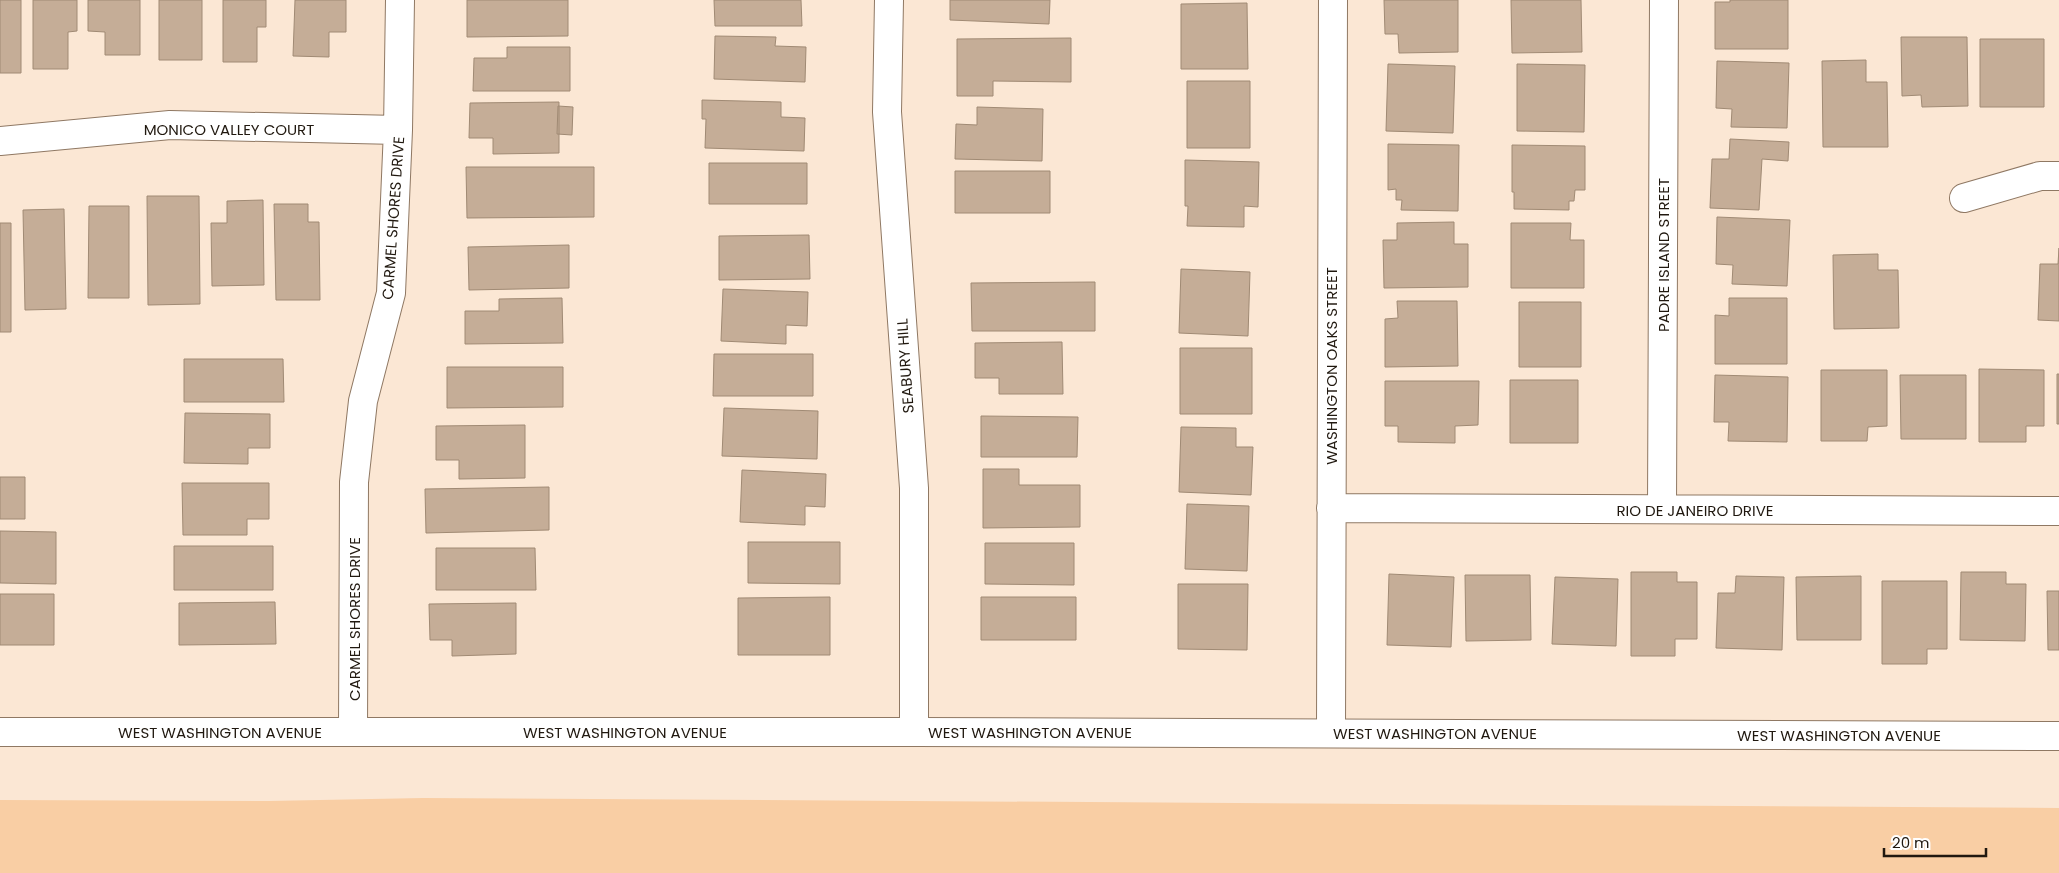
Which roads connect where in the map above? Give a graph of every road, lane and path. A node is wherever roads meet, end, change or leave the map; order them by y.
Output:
1 (400, 0) edge
2 (889, 0) edge
3 (1333, 0) edge
4 (1664, 0) edge
5 (398, 130) junction
6 (0, 142) edge
7 (2059, 176) edge
8 (1964, 198) dead end
9 (1331, 508) junction
10 (1662, 509) junction
11 (2059, 512) edge
12 (0, 732) edge
13 (353, 732) junction
14 (914, 732) junction
15 (1331, 733) junction
16 (2059, 736) edge

1 - 5 street, CARMEL SHORES DRIVE
2 - 14 street, SEABURY HILL
3 - 9 street, WASHINGTON OAKS STREET
4 - 10 street, PADRE ISLAND STREET
5 - 6 street, MONICO VALLEY COURT
5 - 13 street, CARMEL SHORES DRIVE
7 - 8 street
9 - 10 street, RIO DE JANEIRO DRIVE
9 - 15 street, WASHINGTON OAKS STREET
10 - 11 street, RIO DE JANEIRO DRIVE
12 - 13 street, WEST WASHINGTON AVENUE
13 - 14 street, WEST WASHINGTON AVENUE
14 - 15 street, WEST WASHINGTON AVENUE
15 - 16 street, WEST WASHINGTON AVENUE

